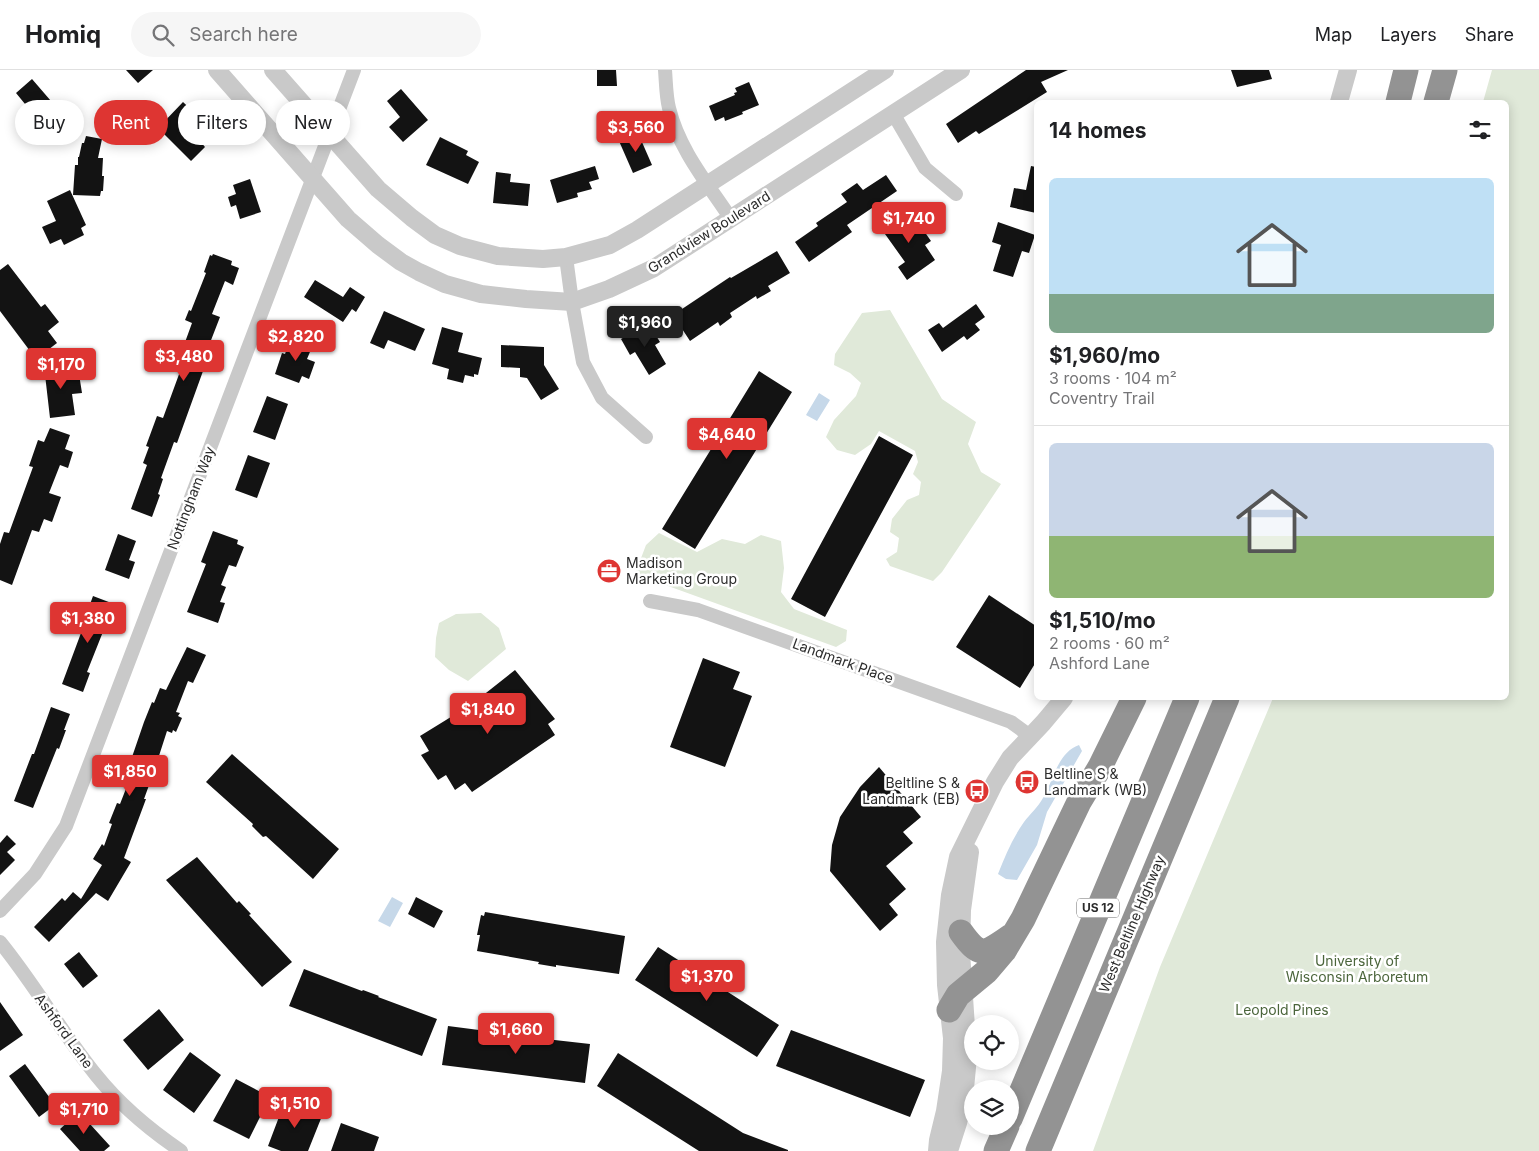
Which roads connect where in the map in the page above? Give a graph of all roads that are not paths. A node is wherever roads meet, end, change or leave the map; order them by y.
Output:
1 (217, 70) edge
2 (273, 70) edge
3 (354, 70) edge
4 (665, 70) edge
5 (885, 70) edge
6 (961, 70) edge
7 (1348, 70) edge
8 (1406, 70) edge
9 (1445, 70) edge
10 (299, 100) edge
11 (342, 100) edge
12 (1340, 100) edge
13 (1398, 100) edge
14 (1437, 100) edge
15 (894, 114) junction
16 (325, 145) edge
17 (339, 145) edge
18 (312, 180) junction
19 (708, 185) junction
20 (956, 194) dead end
21 (731, 219) junction
22 (566, 257) junction
23 (572, 302) junction
24 (646, 438) dead end
25 (650, 601) dead end
26 (1062, 700) edge
27 (1133, 700) edge
28 (1186, 700) edge
29 (1226, 700) edge
30 (1030, 736) junction
31 (969, 836) junction
32 (0, 911) edge
33 (961, 932) junction
34 (1013, 934) junction
35 (1126, 941) junction
36 (0, 942) edge
37 (963, 989) junction
38 (949, 1010) junction
39 (1019, 1098) edge
40 (1003, 1135) edge
41 (181, 1151) edge
42 (937, 1151) edge
43 (949, 1151) edge
44 (996, 1151) edge
45 (1038, 1151) edge
46 (1055, 1151) edge

1 - 18 street, Grandview Boulevard
2 - 10 street
3 - 11 street, Nottingham Way
4 - 19 street
5 - 19 street
6 - 15 street, Grandview Boulevard
7 - 12 street
8 - 13 highway
9 - 14 highway
15 - 20 street
15 - 21 street, Grandview Boulevard
16 - 18 street, Nottingham Way
17 - 22 street
18 - 23 street, Grandview Boulevard
18 - 32 street, Nottingham Way
19 - 21 street
19 - 22 street
21 - 23 street, Grandview Boulevard
22 - 23 street
23 - 24 street
25 - 30 street, Landmark Place
26 - 30 street
27 - 34 highway
28 - 39 highway, US 12
29 - 35 highway, West Beltline Highway / US 12
30 - 31 street
31 - 33 street
31 - 38 street
33 - 34 highway
33 - 37 street
34 - 37 highway
35 - 45 highway, West Beltline Highway / US 12
35 - 46 highway
36 - 41 street, Ashford Lane
37 - 38 highway
37 - 43 street
38 - 42 street
40 - 44 highway

